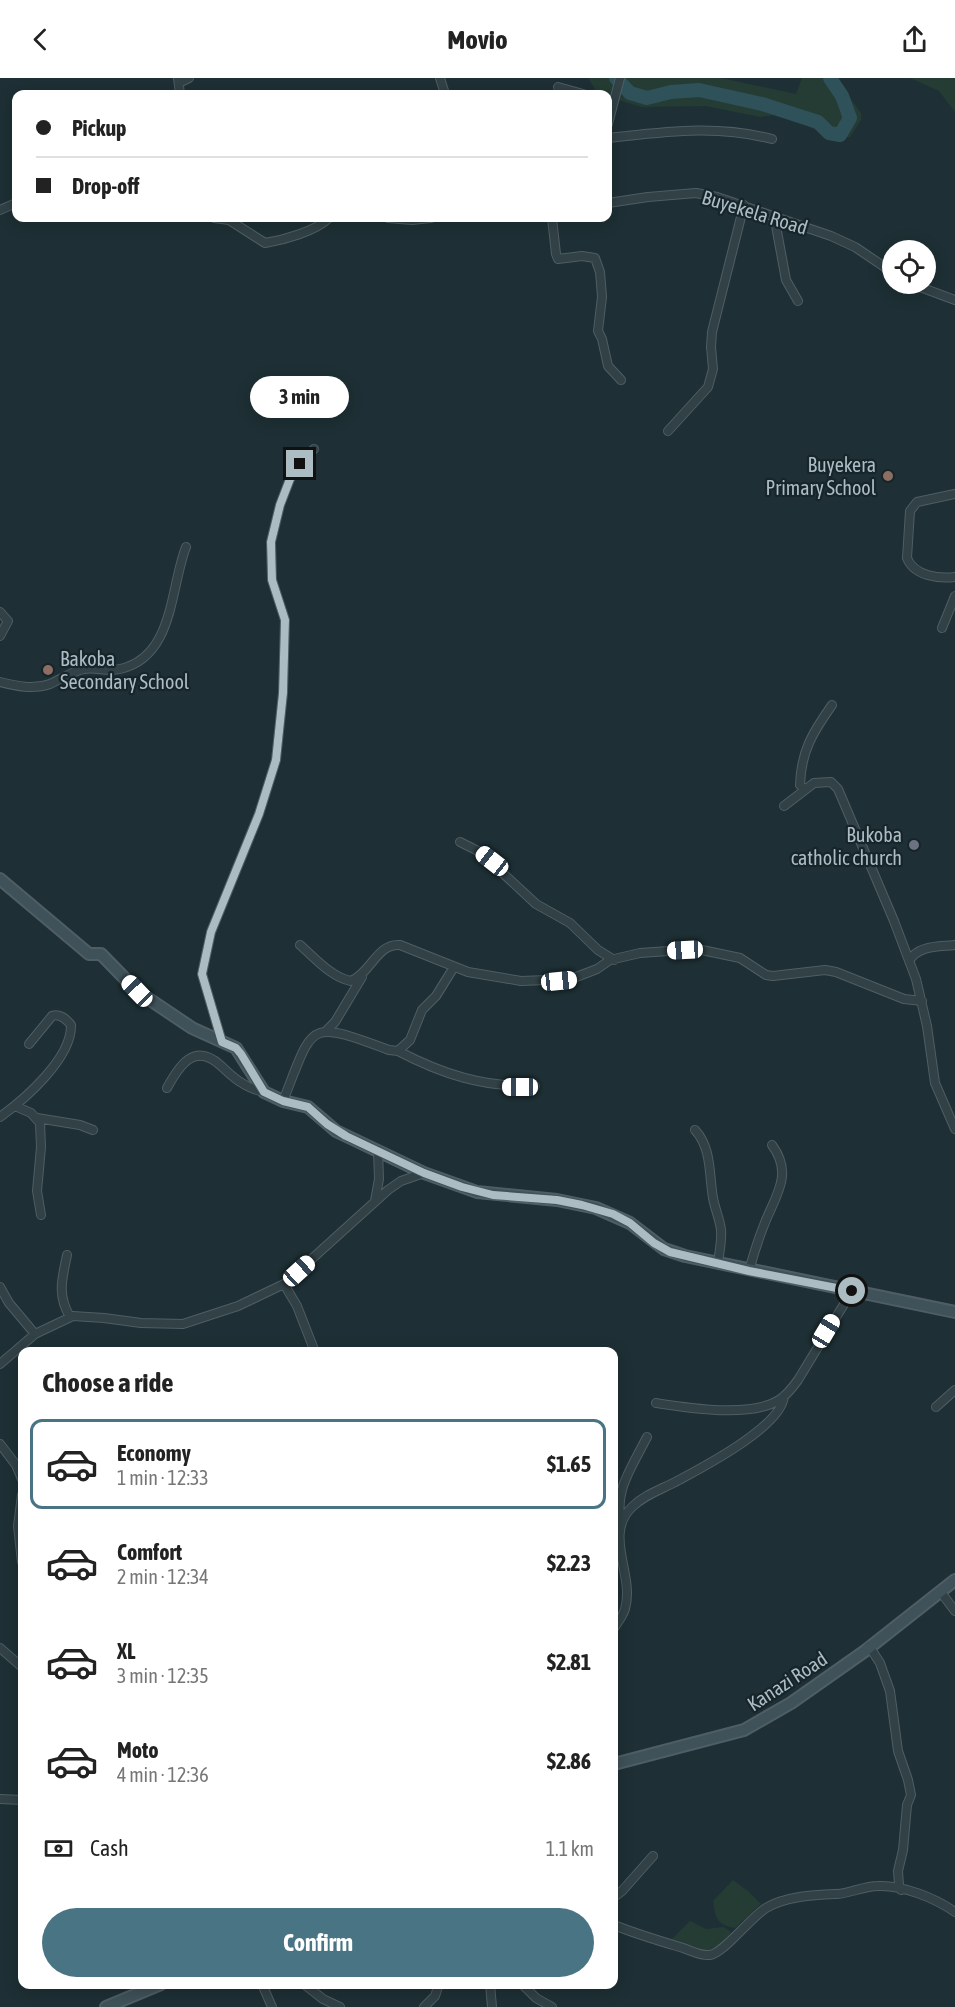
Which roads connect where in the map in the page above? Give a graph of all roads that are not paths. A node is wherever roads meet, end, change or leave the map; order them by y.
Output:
1 (189, 78) edge
2 (620, 78) edge
3 (178, 80) edge
4 (558, 87) dead end
5 (569, 90) edge
6 (612, 106) edge
7 (612, 138) edge
8 (772, 139) dead end
9 (612, 202) edge
10 (744, 205) junction
11 (774, 215) junction
12 (232, 222) edge
13 (324, 222) edge
14 (552, 222) edge
15 (882, 266) edge
16 (936, 293) edge
17 (955, 300) edge
18 (798, 301) dead end
19 (621, 380) dead end
20 (668, 431) dead end
21 (314, 449) dead end
22 (955, 494) edge
23 (186, 547) dead end
24 (955, 577) edge
25 (955, 596) edge
26 (0, 612) edge
27 (942, 628) dead end
28 (0, 636) edge
29 (0, 682) edge
30 (832, 705) dead end
31 (804, 789) junction
32 (784, 806) dead end
33 (459, 842) dead end
34 (0, 879) edge
35 (300, 945) dead end
36 (955, 945) edge
37 (614, 960) junction
38 (909, 961) junction
39 (454, 967) junction
40 (367, 969) junction
41 (922, 1001) junction
42 (327, 1030) junction
43 (222, 1042) junction
44 (29, 1044) dead end
45 (398, 1050) junction
46 (535, 1086) dead end
47 (167, 1088) dead end
48 (264, 1092) junction
49 (283, 1101) junction
50 (15, 1106) junction
51 (0, 1117) edge
52 (37, 1118) junction
53 (955, 1129) edge
54 (93, 1130) dead end
55 (695, 1130) dead end
56 (772, 1145) dead end
57 (378, 1150) junction
58 (424, 1173) junction
59 (375, 1201) junction
60 (41, 1215) dead end
61 (67, 1255) dead end
62 (718, 1264) junction
63 (749, 1271) junction
64 (284, 1284) junction
65 (0, 1287) edge
66 (852, 1291) junction
67 (955, 1312) edge
68 (70, 1317) junction
69 (35, 1334) junction
70 (20, 1347) edge
71 (313, 1347) edge
72 (18, 1349) edge
73 (0, 1364) edge
74 (955, 1390) edge
75 (784, 1396) junction
76 (656, 1402) dead end
77 (936, 1407) dead end
78 (647, 1437) dead end
79 (0, 1444) edge
80 (18, 1470) edge
81 (621, 1522) junction
82 (955, 1580) edge
83 (940, 1591) junction
84 (955, 1611) edge
85 (618, 1621) edge
86 (869, 1646) junction
87 (0, 1648) edge
88 (18, 1663) edge
89 (618, 1763) edge
90 (0, 1799) edge
91 (18, 1800) edge
92 (653, 1856) dead end
93 (901, 1890) junction
94 (618, 1894) edge
95 (955, 1912) edge
96 (618, 1926) edge
97 (144, 1989) edge
98 (264, 1989) edge
99 (310, 1989) edge
100 (437, 1989) edge
101 (490, 1989) edge
102 (527, 1989) edge
103 (109, 2006) edge
104 (272, 2007) edge
105 (340, 2007) edge
106 (424, 2007) edge
107 (492, 2007) edge
108 (552, 2007) edge

1 - 3 street
2 - 6 street
4 - 5 street
7 - 8 street
9 - 10 street, Buyekela Road
10 - 11 street, Buyekela Road
10 - 20 street
11 - 15 street, Buyekela Road
11 - 18 street
12 - 13 street
14 - 19 street
16 - 17 street
21 - 43 street
22 - 24 street
23 - 29 street
25 - 27 street
26 - 28 street
30 - 31 street
31 - 32 street
31 - 38 street
33 - 37 street
34 - 43 street
35 - 40 street
36 - 38 street
37 - 39 street
37 - 41 street
38 - 41 street
39 - 40 street
39 - 45 street
40 - 42 street
41 - 53 street
42 - 45 street
42 - 49 street
43 - 48 street
44 - 50 street
45 - 46 street
47 - 48 street
48 - 49 street
49 - 57 street
50 - 51 street
50 - 52 street
52 - 54 street
52 - 60 street
55 - 62 street
56 - 63 street
57 - 58 street
57 - 59 street
58 - 59 street
58 - 62 street
59 - 64 street
61 - 68 street
62 - 63 street
63 - 66 street
64 - 68 street
64 - 71 street
65 - 69 street
66 - 67 street
66 - 75 street
68 - 69 street
69 - 70 street
72 - 73 street
74 - 77 street
75 - 76 street
75 - 81 street
78 - 81 street
79 - 80 street
81 - 85 street
82 - 83 street, Kanazi Road
83 - 84 street
83 - 86 street, Kanazi Road
86 - 89 street, Kanazi Road
86 - 93 street
87 - 88 street
90 - 91 street
92 - 94 street
93 - 95 street
93 - 96 street
97 - 103 street
98 - 104 street
99 - 105 street
100 - 106 street
101 - 107 street
102 - 108 street

